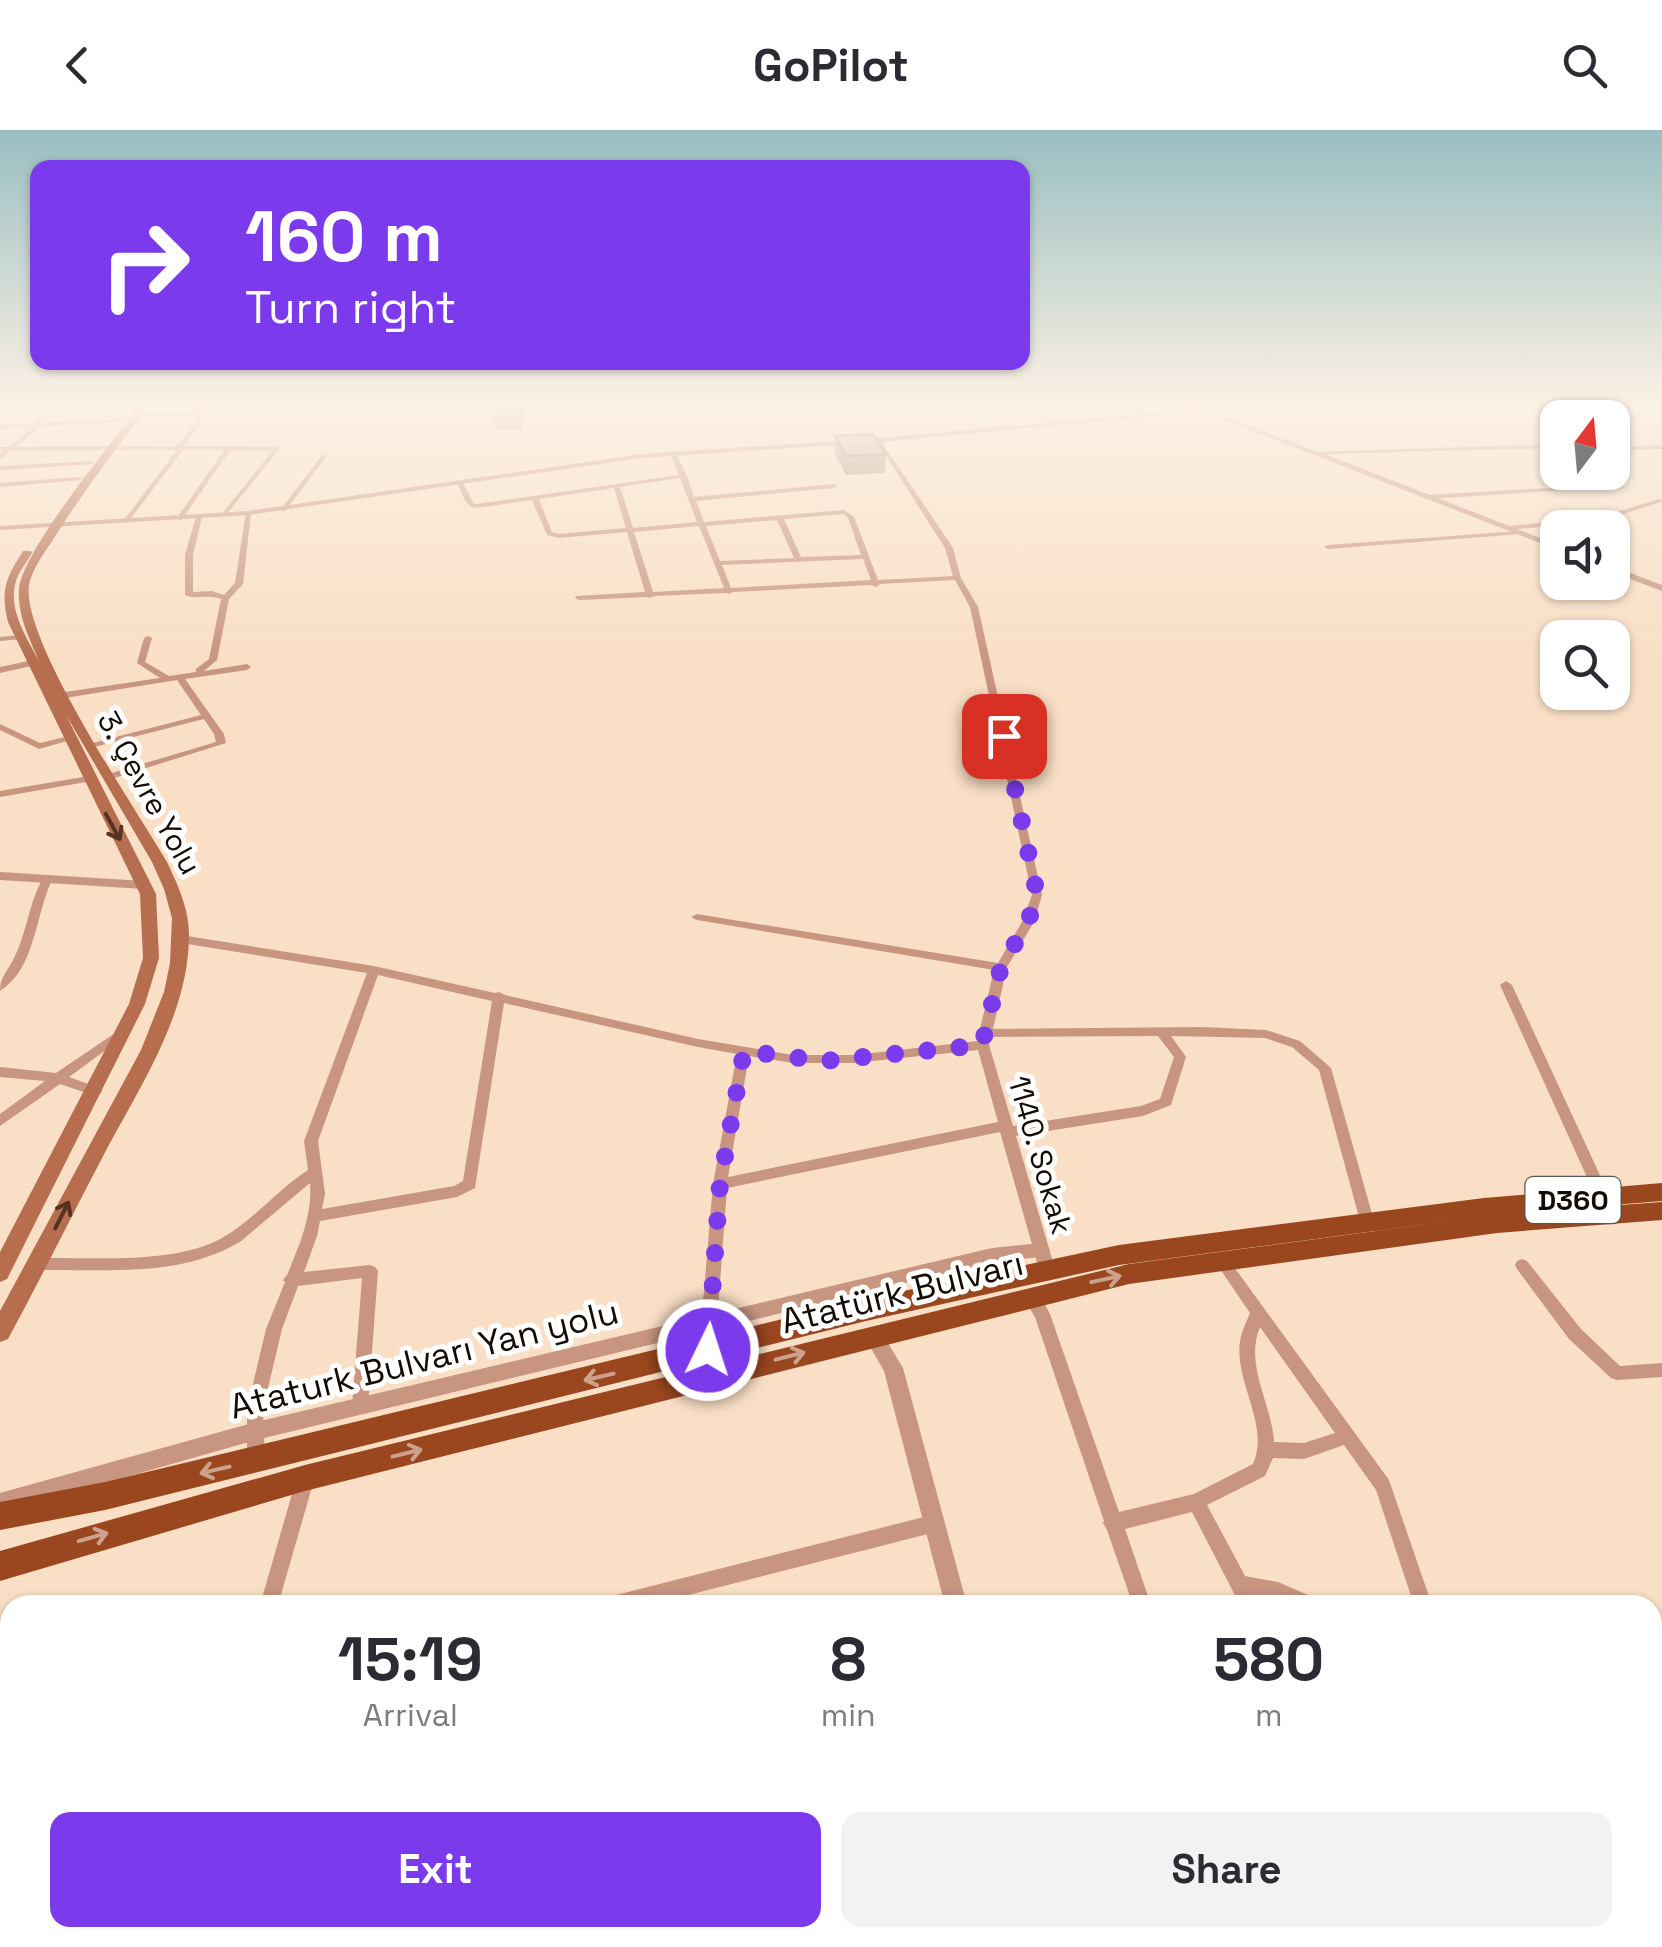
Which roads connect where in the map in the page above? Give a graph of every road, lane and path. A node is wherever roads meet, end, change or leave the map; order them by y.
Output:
1 (75, 489) edge
2 (80, 489) edge
3 (150, 489) edge
4 (200, 489) edge
5 (245, 489) edge
6 (299, 489) edge
7 (428, 489) edge
8 (463, 489) edge
9 (588, 489) edge
10 (617, 489) edge
11 (688, 489) edge
12 (803, 489) edge
13 (911, 489) edge
14 (1403, 489) edge
15 (1551, 490) edge
16 (535, 498) junction
17 (1426, 498) junction
18 (692, 499) junction
19 (1658, 501) dead end
20 (283, 510) junction
21 (248, 513) junction
22 (224, 514) junction
23 (778, 516) junction
24 (199, 517) junction
25 (180, 518) junction
26 (126, 521) junction
27 (702, 523) junction
28 (55, 524) junction
29 (0, 528) edge
30 (1506, 528) junction
31 (630, 530) junction
32 (1519, 533) junction
33 (1540, 541) edge
34 (1328, 547) dead end
35 (863, 557) junction
36 (798, 560) junction
37 (717, 564) junction
38 (7, 575) edge
39 (1630, 576) edge
40 (957, 578) junction
41 (876, 585) junction
42 (1662, 588) edge
43 (729, 592) junction
44 (650, 596) junction
45 (225, 598) junction
46 (579, 598) dead end
47 (4, 602) edge
48 (20, 636) junction
49 (148, 638) dead end
50 (0, 639) edge
51 (33, 663) junction
52 (248, 667) dead end
53 (0, 670) edge
54 (197, 672) junction
55 (179, 677) junction
56 (166, 678) junction
57 (65, 695) junction
58 (206, 716) junction
59 (0, 727) edge
60 (70, 740) junction
61 (90, 746) junction
62 (108, 777) junction
63 (89, 779) junction
64 (0, 794) edge
65 (0, 876) edge
66 (48, 880) junction
67 (144, 885) junction
68 (696, 917) dead end
69 (180, 939) junction
70 (1001, 967) junction
71 (374, 970) junction
72 (1506, 985) dead end
73 (0, 987) edge
74 (500, 996) junction
75 (1162, 1030) junction
76 (124, 1032) junction
77 (982, 1039) junction
78 (744, 1051) junction
79 (0, 1072) edge
80 (56, 1078) junction
81 (96, 1091) junction
82 (0, 1121) edge
83 (1007, 1129) junction
84 (316, 1172) junction
85 (720, 1184) junction
86 (1662, 1192) edge
87 (1603, 1197) junction
88 (1662, 1211) edge
89 (313, 1216) junction
90 (1367, 1222) junction
91 (5, 1245) edge
92 (1044, 1260) junction
93 (1221, 1260) junction
94 (38, 1264) junction
95 (1522, 1266) dead end
96 (0, 1273) edge
97 (291, 1280) junction
98 (1030, 1296) junction
99 (1258, 1314) junction
100 (0, 1332) edge
101 (873, 1336) junction
102 (708, 1337) junction
103 (1662, 1370) edge
104 (360, 1406) junction
105 (256, 1431) junction
106 (1348, 1436) junction
107 (1268, 1450) junction
108 (256, 1460) junction
109 (305, 1478) junction
110 (105, 1496) junction
111 (1196, 1502) junction
112 (0, 1504) edge
113 (0, 1516) edge
114 (1112, 1523) junction
115 (932, 1524) junction
116 (0, 1531) edge
117 (4, 1562) edge
118 (1244, 1585) junction
119 (272, 1595) edge
120 (652, 1595) edge
121 (953, 1595) edge
122 (1138, 1595) edge
123 (1247, 1595) edge
124 (1288, 1595) edge
125 (1421, 1595) edge

1 - 28 main road, 3. Çevre Yolu
2 - 28 main road, 3. Çevre Yolu
3 - 26 street
4 - 25 street
5 - 22 street
6 - 20 street
7 - 20 street
8 - 16 street
9 - 16 street
10 - 31 street
11 - 18 street
12 - 18 street
13 - 40 street
14 - 17 street
15 - 17 street
16 - 31 street
17 - 30 street
18 - 27 street
19 - 30 street
20 - 21 street
21 - 22 street
21 - 45 street
22 - 24 street
23 - 27 street
23 - 35 street
23 - 36 street
24 - 25 street
24 - 45 street
25 - 26 street
26 - 28 street
27 - 31 street
27 - 37 street
28 - 29 street
28 - 38 main road, 3. Çevre Yolu
28 - 57 main road, 3. Çevre Yolu
30 - 32 street
31 - 44 street
32 - 33 street
32 - 34 street
35 - 36 street
35 - 41 street
36 - 37 street
37 - 43 street
38 - 47 main road, 3. Çevre Yolu
39 - 42 street
40 - 41 street
40 - 70 street
41 - 43 street
43 - 44 street
44 - 46 street
45 - 54 street
47 - 48 main road, 3. Çevre Yolu
48 - 50 street
48 - 51 main road, 3. Çevre Yolu
49 - 56 street
51 - 53 street
51 - 60 main road, 3. Çevre Yolu
52 - 54 street
54 - 55 street
55 - 56 street
55 - 58 street
56 - 57 street
57 - 61 main road, 3. Çevre Yolu
58 - 61 street
58 - 62 street
59 - 60 street
60 - 63 main road, 3. Çevre Yolu
61 - 62 main road, 3. Çevre Yolu
62 - 69 main road, 3. Çevre Yolu
63 - 64 street
63 -> 67 main road, 3. Çevre Yolu
65 - 66 street
66 - 67 street
66 - 73 street
67 - 76 main road, 3. Çevre Yolu
68 - 70 street
69 - 71 street
94 -> 69 main road, 3. Çevre Yolu
70 - 77 street
71 - 74 street
71 - 84 street
72 - 87 street
74 - 78 street
74 - 89 street
75 - 77 street
75 - 83 street
75 - 90 street
76 - 80 street
76 - 81 main road, 3. Çevre Yolu
77 - 78 street
77 - 83 street, 1140. Sokak
78 - 85 street
79 - 80 street
80 - 81 street
80 - 82 street
81 - 91 main road, 3. Çevre Yolu
83 - 85 street
83 - 92 street, 1140. Sokak
84 - 89 street
84 - 94 street
85 - 102 street
86 - 87 highway, Atatürk Bulvarı / D360
87 - 90 highway, Atatürk Bulvarı / D360
88 - 93 highway, Atatürk Bulvarı / D360
89 - 97 street
90 - 92 highway, Atatürk Bulvarı / D360
91 - 96 main road, 3. Çevre Yolu
92 - 102 highway, Atatürk Bulvarı / D360
98 -> 93 highway, Atatürk Bulvarı / D360
93 - 99 street
94 - 100 main road, 3. Çevre Yolu
95 - 103 street
97 - 104 street
97 - 105 street
98 - 101 highway, Atatürk Bulvarı / D360
98 - 114 street
99 - 106 street
99 - 107 street
109 -> 101 highway, Atatürk Bulvarı / D360
101 - 115 street
102 - 104 street, Ataturk Bulvarı Yan yolu
102 -> 108 highway, Atatürk Bulvarı / D360
104 - 105 street, Ataturk Bulvarı Yan yolu
105 - 108 street
105 - 112 street, Ataturk Bulvarı Yan yolu
106 - 107 street
106 - 125 street
107 - 111 street
108 -> 110 highway, Atatürk Bulvarı / D360
117 -> 109 highway, Atatürk Bulvarı / D360
109 - 119 street
110 - 113 highway, Atatürk Bulvarı / D360
110 - 116 highway
111 - 114 street
111 - 118 street
114 - 122 street
115 - 120 street
115 - 121 street
118 - 123 street
118 - 124 street

